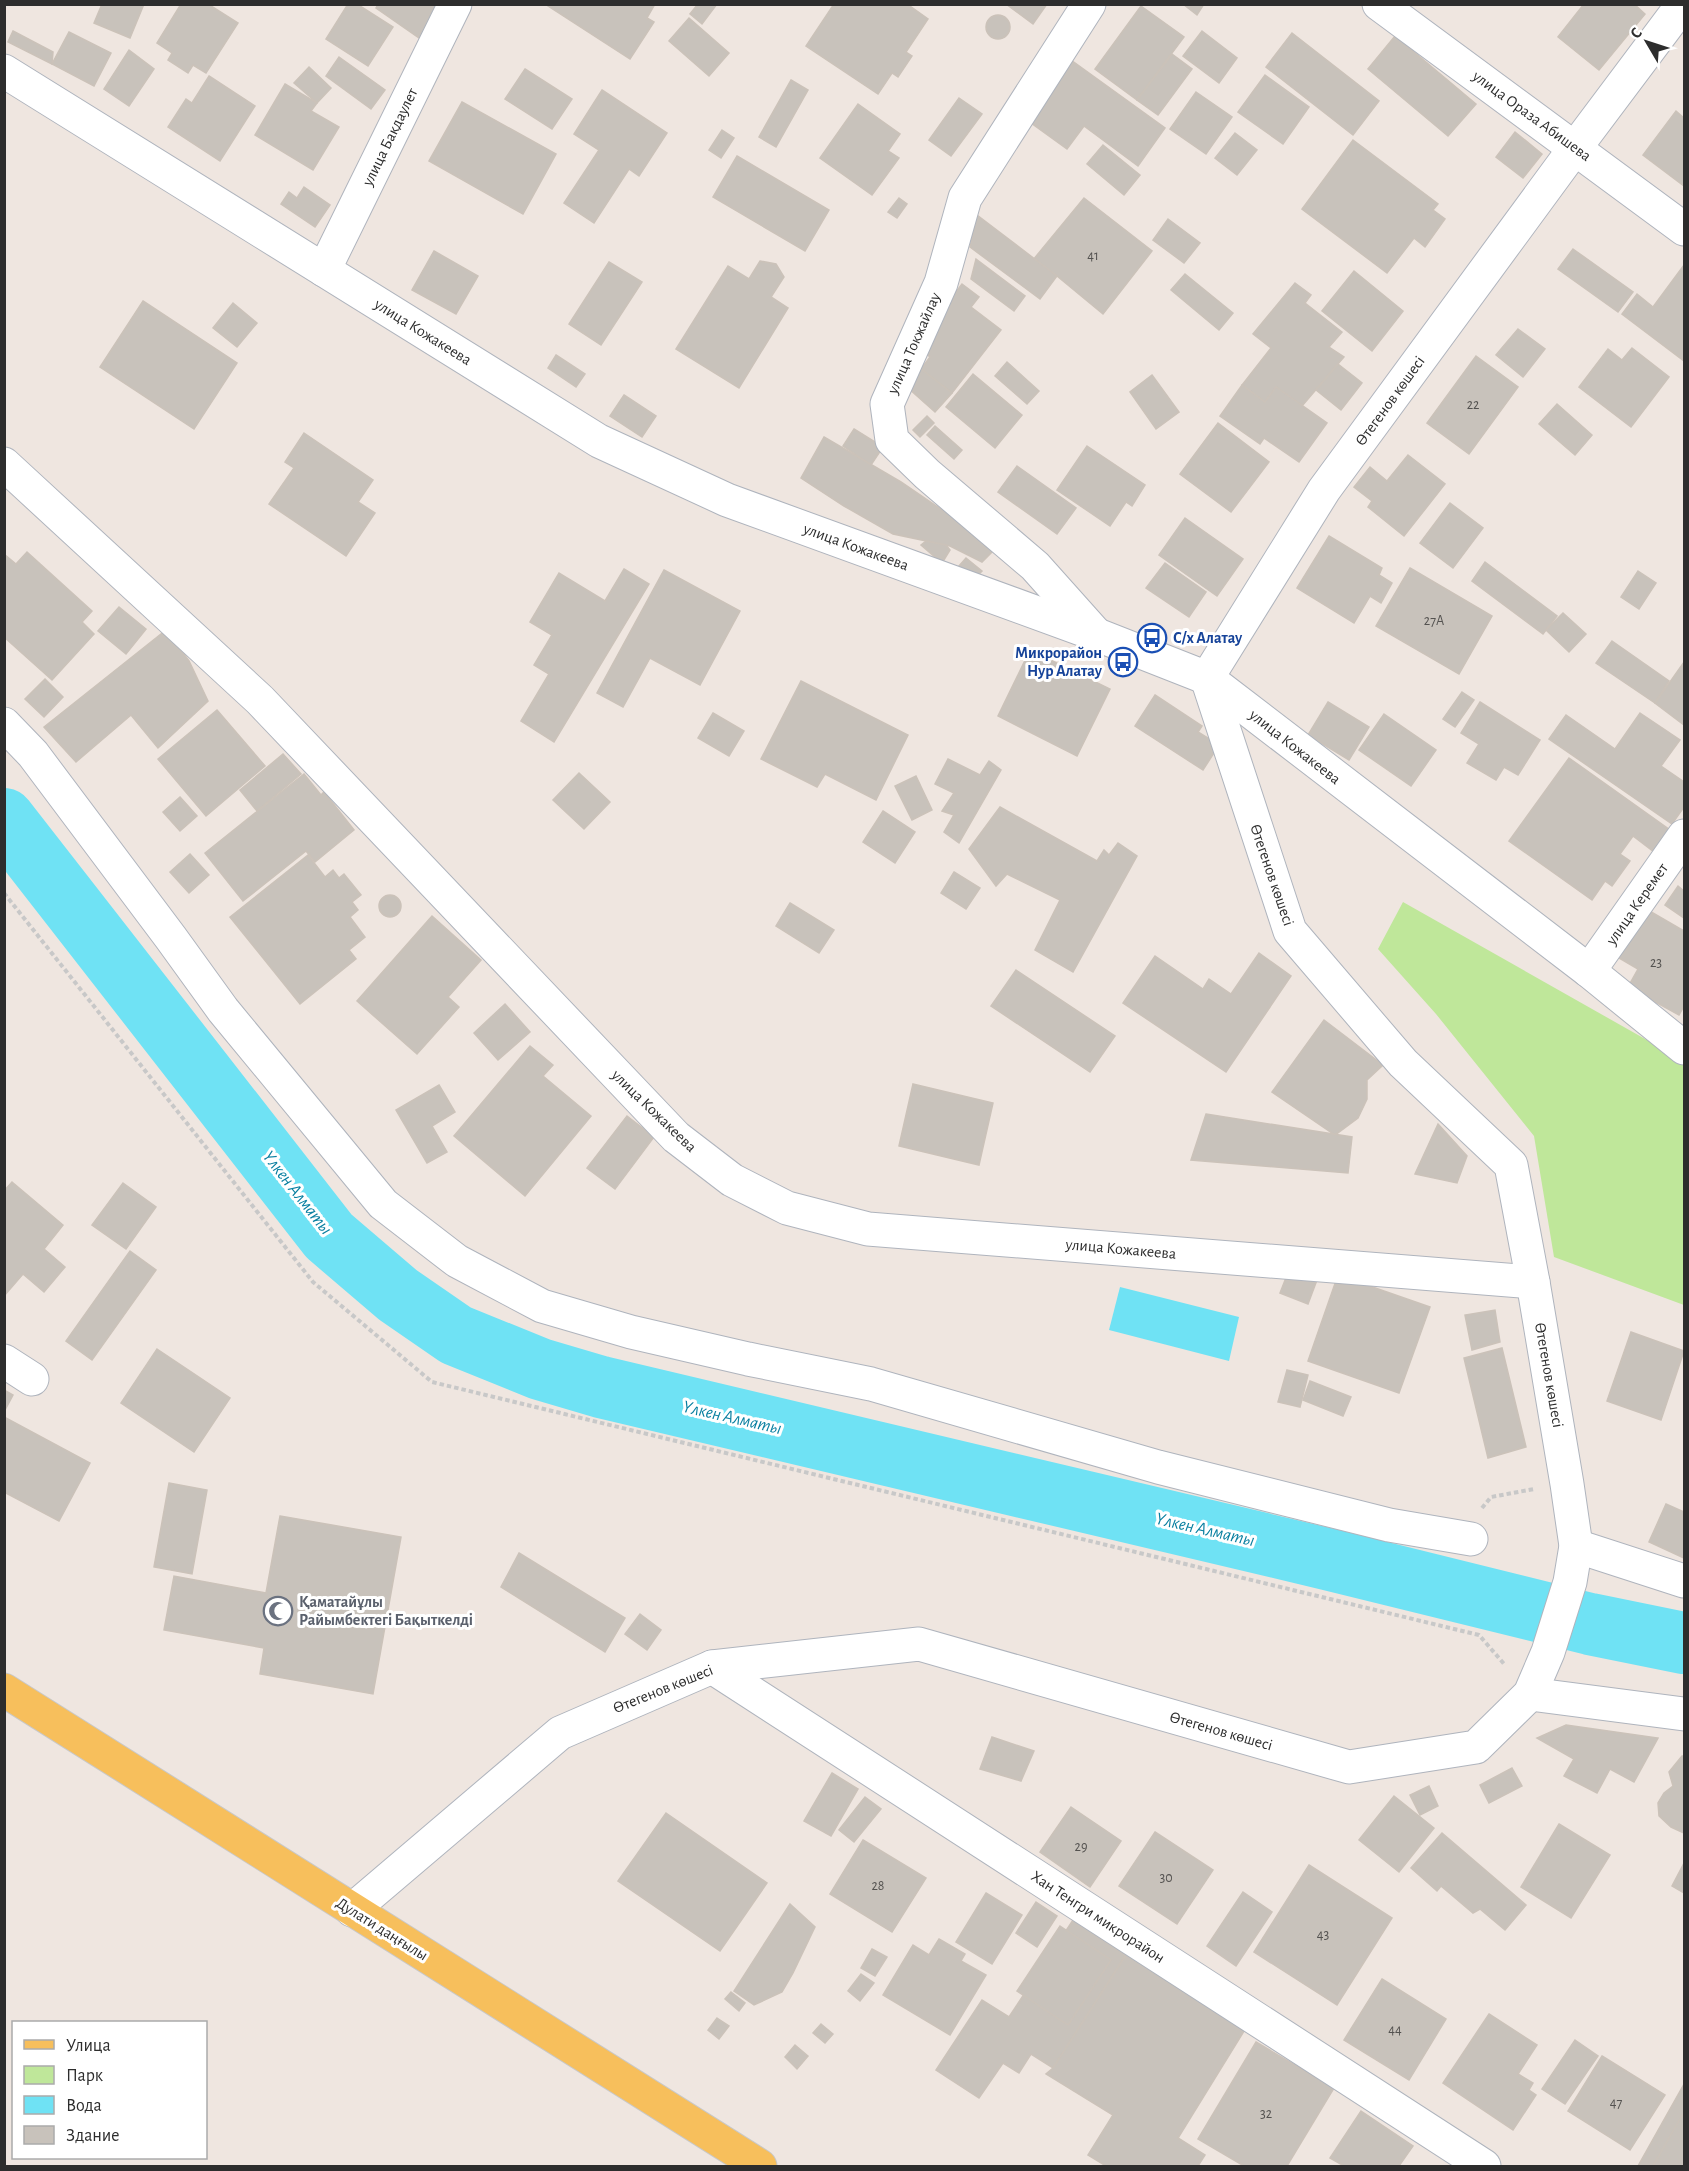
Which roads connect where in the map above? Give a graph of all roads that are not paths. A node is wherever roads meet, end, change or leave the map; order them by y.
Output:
1 (455, 4) edge
2 (1089, 4) edge
3 (1379, 4) edge
4 (1683, 4) edge
5 (4, 71) edge
6 (1575, 148) junction
7 (1684, 229) edge
8 (324, 270) junction
9 (4, 464) edge
10 (1095, 634) junction
11 (1207, 678) junction
12 (4, 724) edge
13 (1684, 837) edge
14 (1589, 971) junction
15 (1684, 1048) edge
16 (1533, 1282) junction
17 (4, 1361) edge
18 (32, 1379) dead end
19 (1471, 1539) road end
20 (1576, 1546) junction
21 (1684, 1581) edge
22 (712, 1667) junction
23 (4, 1690) edge
24 (1530, 1694) junction
25 (1684, 1714) edge
26 (352, 1910) junction
27 (760, 2166) edge
28 (1484, 2166) edge

1 - 8 street, улица Бакдаулет
2 - 10 street, улица Токжайлау
3 - 6 street, улица Ораза Абишева
4 - 6 street, Өтегенов көшесі
5 - 8 street, улица Кожакеева
6 - 7 street, улица Ораза Абишева
6 - 11 street, Өтегенов көшесі
8 - 10 street, улица Кожакеева
9 - 16 street, улица Кожакеева
10 - 11 street, улица Кожакеева
11 - 14 street, улица Кожакеева
11 - 16 street, Өтегенов көшесі
12 - 19 street
13 - 14 street, улица Керемет
14 - 15 street, улица Кожакеева
16 - 20 street, Өтегенов көшесі
17 - 18 street
20 - 21 street
20 - 24 street, Өтегенов көшесі
22 - 24 street, Өтегенов көшесі
22 - 26 street, Өтегенов көшесі
22 - 28 street, Хан Тенгри микрорайон
23 - 26 main road, Дулати даңғылы
24 - 25 street
26 - 27 main road, Дулати даңғылы

